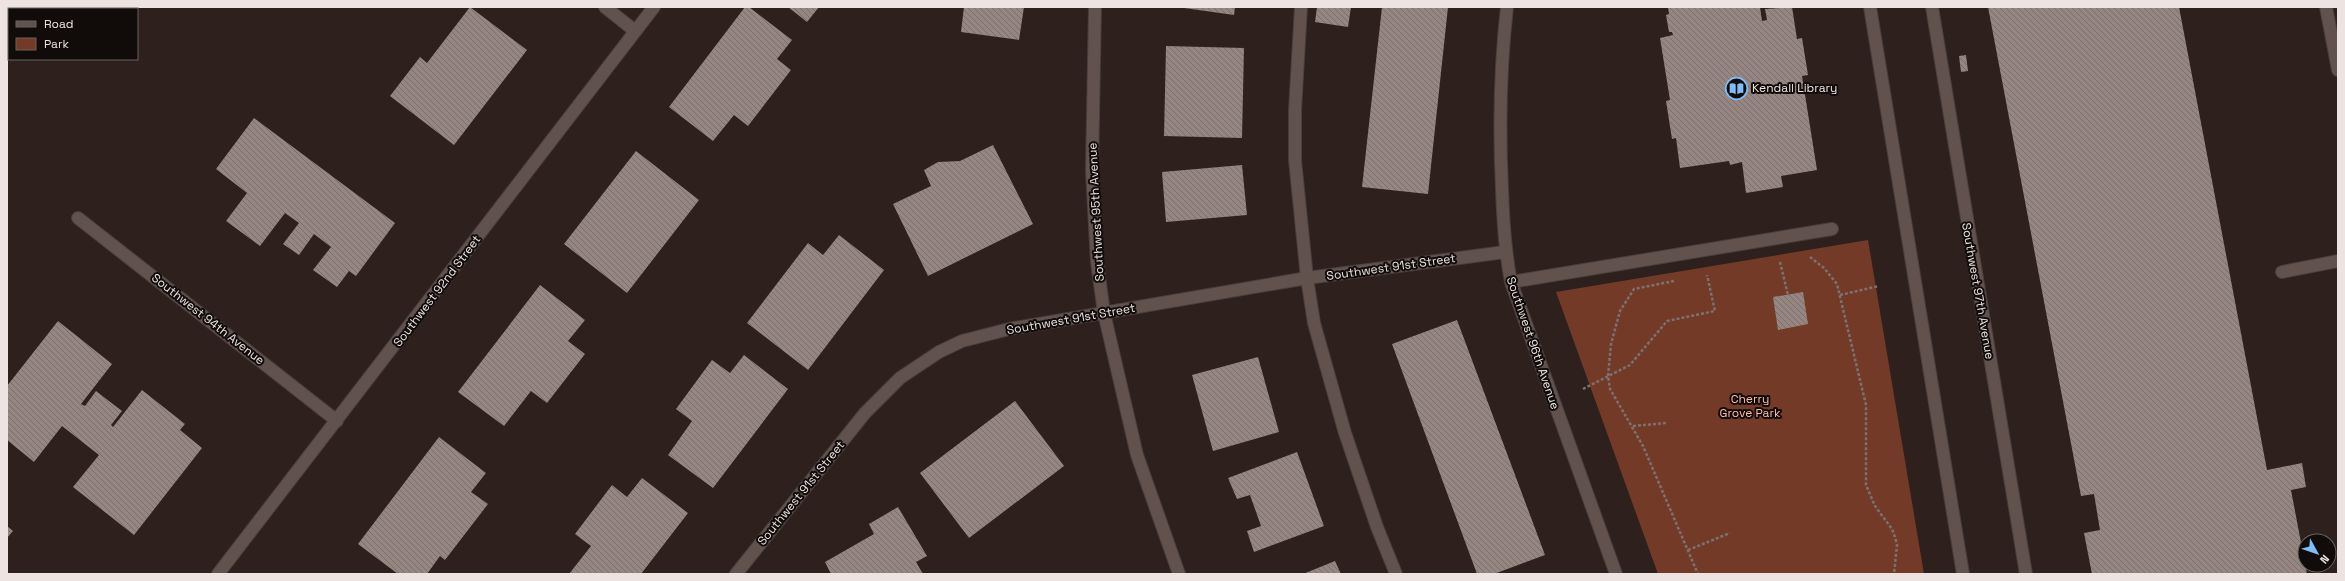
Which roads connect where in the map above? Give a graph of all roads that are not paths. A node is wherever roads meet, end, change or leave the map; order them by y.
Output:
1 (605, 7) edge
2 (654, 7) edge
3 (1095, 7) edge
4 (1301, 7) edge
5 (1507, 7) edge
6 (1870, 7) edge
7 (1932, 7) edge
8 (2326, 7) edge
9 (635, 31) junction
10 (2338, 70) edge
11 (78, 218) dead end
12 (1832, 229) dead end
13 (1505, 252) junction
14 (2338, 261) edge
15 (2282, 272) dead end
16 (1307, 278) junction
17 (1511, 282) junction
18 (1104, 313) junction
19 (337, 421) junction
20 (218, 574) edge
21 (736, 574) edge
22 (1179, 574) edge
23 (1396, 574) edge
24 (1616, 574) edge
25 (1963, 574) edge
26 (2026, 574) edge

1 - 9 street
2 - 9 street, Southwest 92nd Street
3 - 18 street, Southwest 95th Avenue
4 - 16 street
5 - 13 street, Southwest 96th Avenue
6 - 25 street
7 - 26 street, Southwest 97th Avenue
8 - 10 street
9 - 19 street, Southwest 92nd Street
11 - 19 street, Southwest 94th Avenue
12 - 17 street
13 - 16 street, Southwest 91st Street
13 - 17 street, Southwest 96th Avenue
14 - 15 street
16 - 18 street, Southwest 91st Street
16 - 23 street
17 - 24 street, Southwest 96th Avenue
18 - 21 street, Southwest 91st Street
18 - 22 street, Southwest 95th Avenue
19 - 20 street, Southwest 92nd Street

